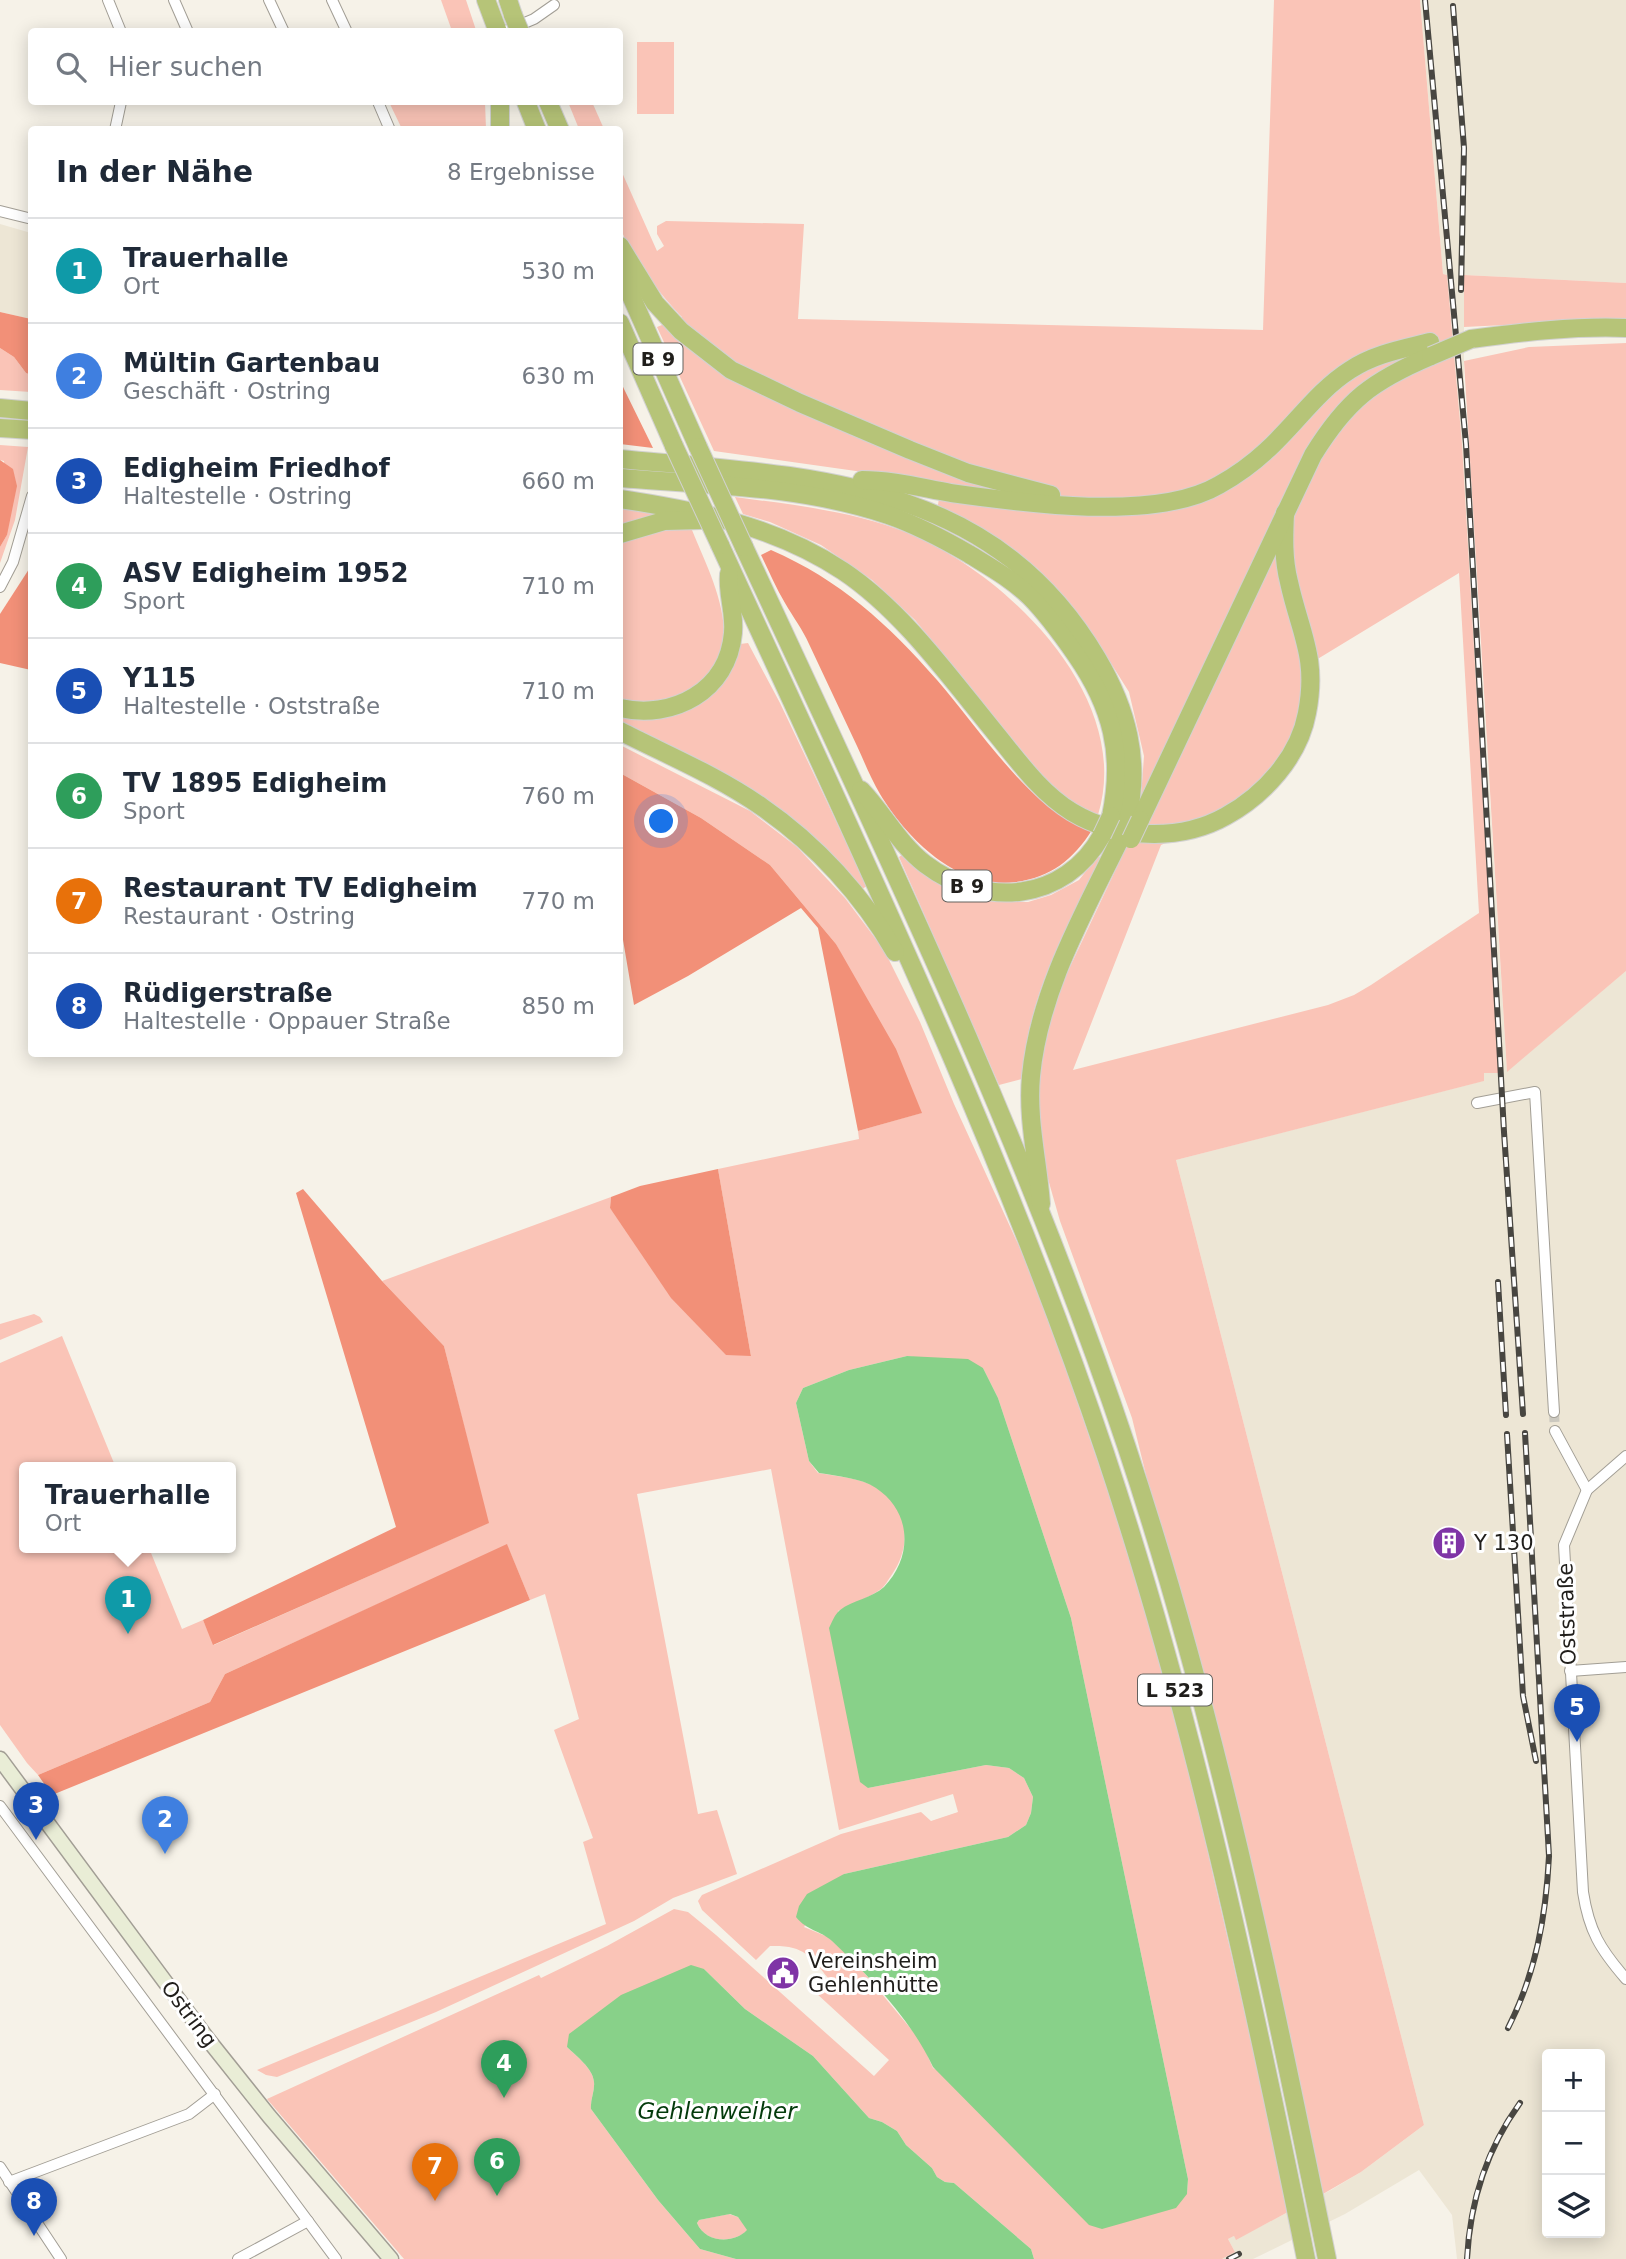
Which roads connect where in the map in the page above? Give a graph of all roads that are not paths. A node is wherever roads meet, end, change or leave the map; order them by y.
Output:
1 (108, 0) edge
2 (174, 0) edge
3 (269, 0) edge
4 (332, 0) edge
5 (486, 0) edge
6 (554, 5) dead end
7 (119, 28) edge
8 (186, 28) edge
9 (282, 28) edge
10 (345, 28) edge
11 (498, 28) edge
12 (502, 28) edge
13 (120, 105) edge
14 (379, 105) edge
15 (500, 105) edge
16 (527, 105) edge
17 (549, 105) edge
18 (116, 126) edge
19 (388, 126) edge
20 (500, 126) edge
21 (535, 126) edge
22 (558, 126) edge
23 (0, 211) edge
24 (28, 218) edge
25 (623, 251) edge
26 (623, 278) edge
27 (1626, 328) edge
28 (623, 330) edge
29 (1431, 349) junction
30 (623, 355) edge
31 (641, 374) junction
32 (0, 408) edge
33 (28, 411) edge
34 (0, 428) edge
35 (28, 430) edge
36 (623, 460) edge
37 (623, 478) edge
38 (809, 478) junction
39 (623, 499) edge
40 (1098, 507) junction
41 (28, 510) edge
42 (1285, 513) junction
43 (737, 522) junction
44 (623, 533) edge
45 (730, 567) junction
46 (0, 587) edge
47 (623, 709) edge
48 (623, 733) edge
49 (852, 780) junction
50 (1126, 818) junction
51 (925, 994) junction
52 (1478, 1103) dead end
53 (1043, 1222) junction
54 (1554, 1412) tunnel mouth
55 (1555, 1432) tunnel mouth
56 (1626, 1456) edge
57 (1587, 1490) junction
58 (1626, 1667) edge
59 (1570, 1671) junction
60 (0, 1759) edge
61 (0, 1806) edge
62 (1626, 1979) edge
63 (215, 2094) junction
64 (4, 2176) edge
65 (308, 2221) junction
66 (1326, 2253) edge
67 (1306, 2258) edge
68 (61, 2259) edge
69 (238, 2259) edge
70 (336, 2259) edge
71 (391, 2259) edge

1 - 7 street
2 - 8 street
3 - 9 street
4 - 10 street
5 - 11 highway
6 - 12 street
13 - 18 street
14 - 19 street
15 - 20 highway
16 - 21 highway
17 - 22 highway
23 - 24 street
25 - 40 highway
26 - 49 highway, B 9, bridge
27 - 29 highway
28 - 31 highway
29 - 40 highway
29 - 42 highway
30 - 31 highway
31 - 45 highway, bridge
32 - 33 highway
34 - 35 highway
36 - 38 highway
37 - 50 highway, B 9
38 - 40 highway
38 - 50 highway
39 - 43 highway
41 - 46 street
42 - 43 highway
42 - 50 highway
43 - 44 highway
45 - 47 highway
45 - 51 highway
48 - 51 highway
49 - 50 highway, B 9, bridge
49 - 53 highway
50 - 53 highway
51 - 67 highway, L 523
52 - 54 street
53 - 66 highway, L 523
55 - 57 street
56 - 57 street
57 - 59 street, Oststraße
58 - 59 street
59 - 62 street, Oststraße
60 - 71 street, Ostring
61 - 63 street, Ostring
63 - 64 street
63 - 65 street, Ostring
64 - 68 street
65 - 69 street
65 - 70 street, Ostring

